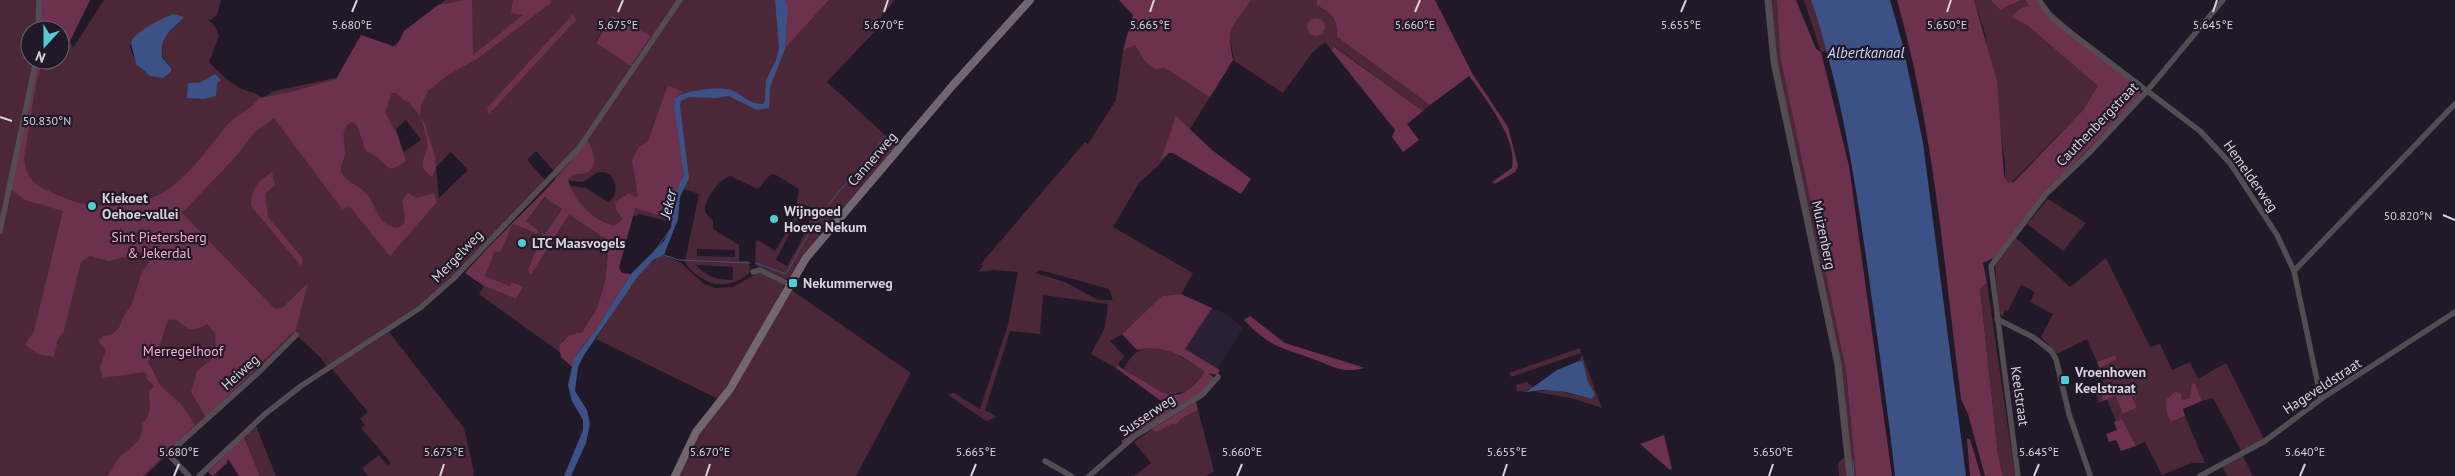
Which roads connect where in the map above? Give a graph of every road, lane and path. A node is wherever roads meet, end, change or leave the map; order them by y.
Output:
1 (39, 0) edge
2 (680, 0) edge
3 (1030, 0) edge
4 (1768, 0) edge
5 (2039, 0) edge
6 (2223, 0) edge
7 (38, 20) edge
8 (34, 70) edge
9 (2146, 91) junction
10 (2455, 104) edge
11 (0, 228) edge
12 (1991, 266) joint
13 (2294, 271) junction
14 (753, 272) dead end
15 (789, 284) junction
16 (2455, 312) edge
17 (1997, 319) junction
18 (296, 335) dead end
19 (1218, 377) dead end
20 (2321, 399) junction
21 (1045, 461) dead end
22 (190, 476) edge
23 (199, 476) edge
24 (675, 476) edge
25 (1071, 476) edge
26 (1089, 476) edge
27 (1850, 476) edge
28 (2018, 476) edge
29 (2089, 476) edge
30 (2200, 476) edge

1 - 7 street
2 - 23 street, Mergelweg
3 - 15 main road, Cannerweg
4 - 27 street, Muizenberg
5 - 9 street, Hemelderweg
6 - 9 street, Cauthenbergstraat
8 - 11 street
9 - 12 street, Cauthenbergstraat
9 - 13 street, Hemelderweg
10 - 13 street
12 - 17 street, Keelstraat
13 - 20 street, Hemelderweg
14 - 15 street
15 - 24 main road, Cannerweg
16 - 20 street, Hageveldstraat
17 - 28 street, Keelstraat
17 - 29 street
18 - 22 street, Heiweg
19 - 26 street, Susserweg
20 - 30 street, Hageveldstraat
21 - 25 street

